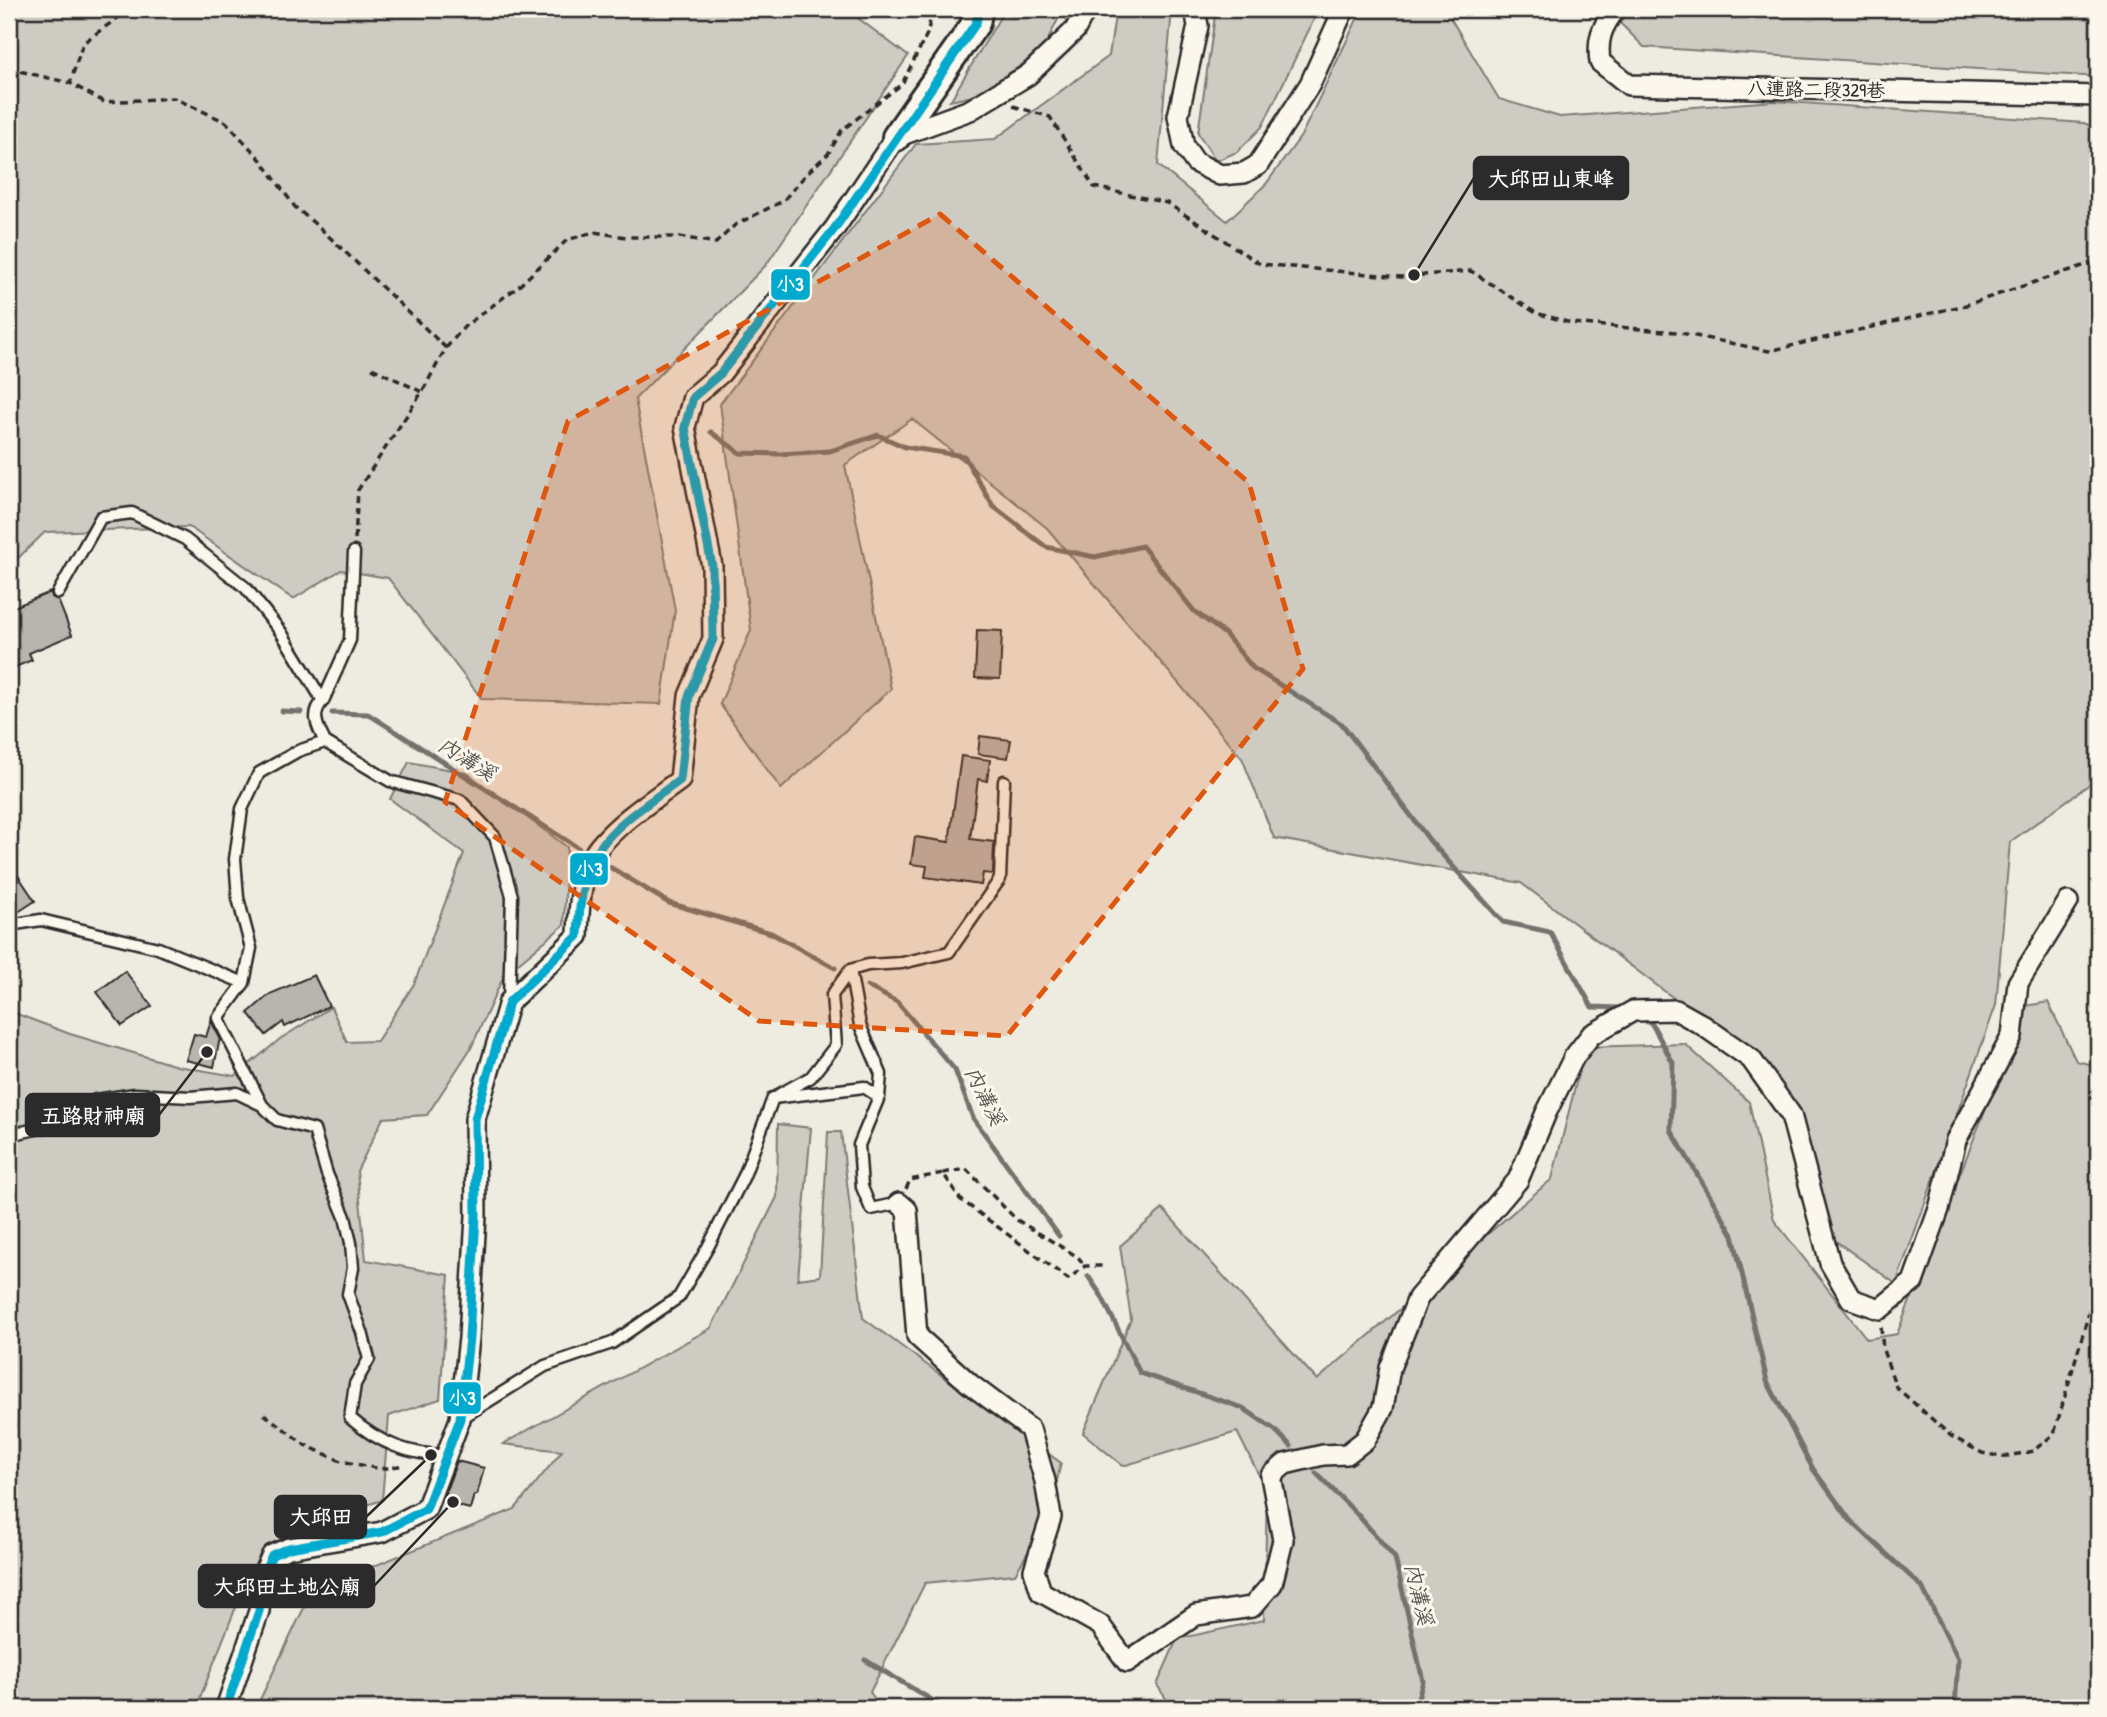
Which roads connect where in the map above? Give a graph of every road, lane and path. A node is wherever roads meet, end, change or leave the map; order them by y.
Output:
1 (130, 9) edge
2 (933, 9) edge
3 (979, 9) edge
4 (1086, 9) edge
5 (1195, 9) edge
6 (1344, 9) edge
7 (1616, 9) edge
8 (9, 72) edge
9 (70, 83) junction
10 (2098, 96) edge
11 (988, 99) junction
12 (896, 137) junction
13 (2098, 265) edge
14 (446, 348) junction
15 (372, 368) dead end
16 (422, 392) junction
17 (354, 552) joint
18 (58, 593) dead end
19 (323, 701) junction
20 (325, 742) junction
21 (1004, 781) dead end
22 (2068, 902) dead end
23 (9, 925) edge
24 (850, 970) junction
25 (244, 983) junction
26 (509, 1002) junction
27 (879, 1097) junction
28 (773, 1098) junction
29 (262, 1105) junction
30 (9, 1135) edge
31 (943, 1173) junction
32 (898, 1203) junction
33 (1085, 1266) junction
34 (1103, 1266) dead end
35 (2098, 1286) edge
36 (1880, 1309) junction
37 (264, 1414) dead end
38 (460, 1419) junction
39 (447, 1456) junction
40 (407, 1464) dead end
41 (226, 1708) edge

1 - 9 path
2 - 14 path
3 - 12 street
4 - 11 street
5 - 6 street
7 - 10 street, 八連路二段329巷
8 - 9 path
9 - 14 path
11 - 12 street
11 - 13 path
12 - 26 street
14 - 16 path
15 - 16 path
16 - 17 path
17 - 19 lane
18 - 19 lane
19 - 20 lane
20 - 25 lane
20 - 26 lane
21 - 24 lane
22 - 36 street
23 - 25 lane
24 - 27 lane
24 - 28 lane
25 - 29 lane
26 - 38 street
27 - 28 lane
27 - 32 lane
28 - 38 lane
29 - 30 lane
29 - 39 lane
31 - 32 path
31 - 33 path
31 - 33 path
32 - 36 street
33 - 34 path
35 - 36 path
37 - 40 path
38 - 39 street
39 - 41 street

